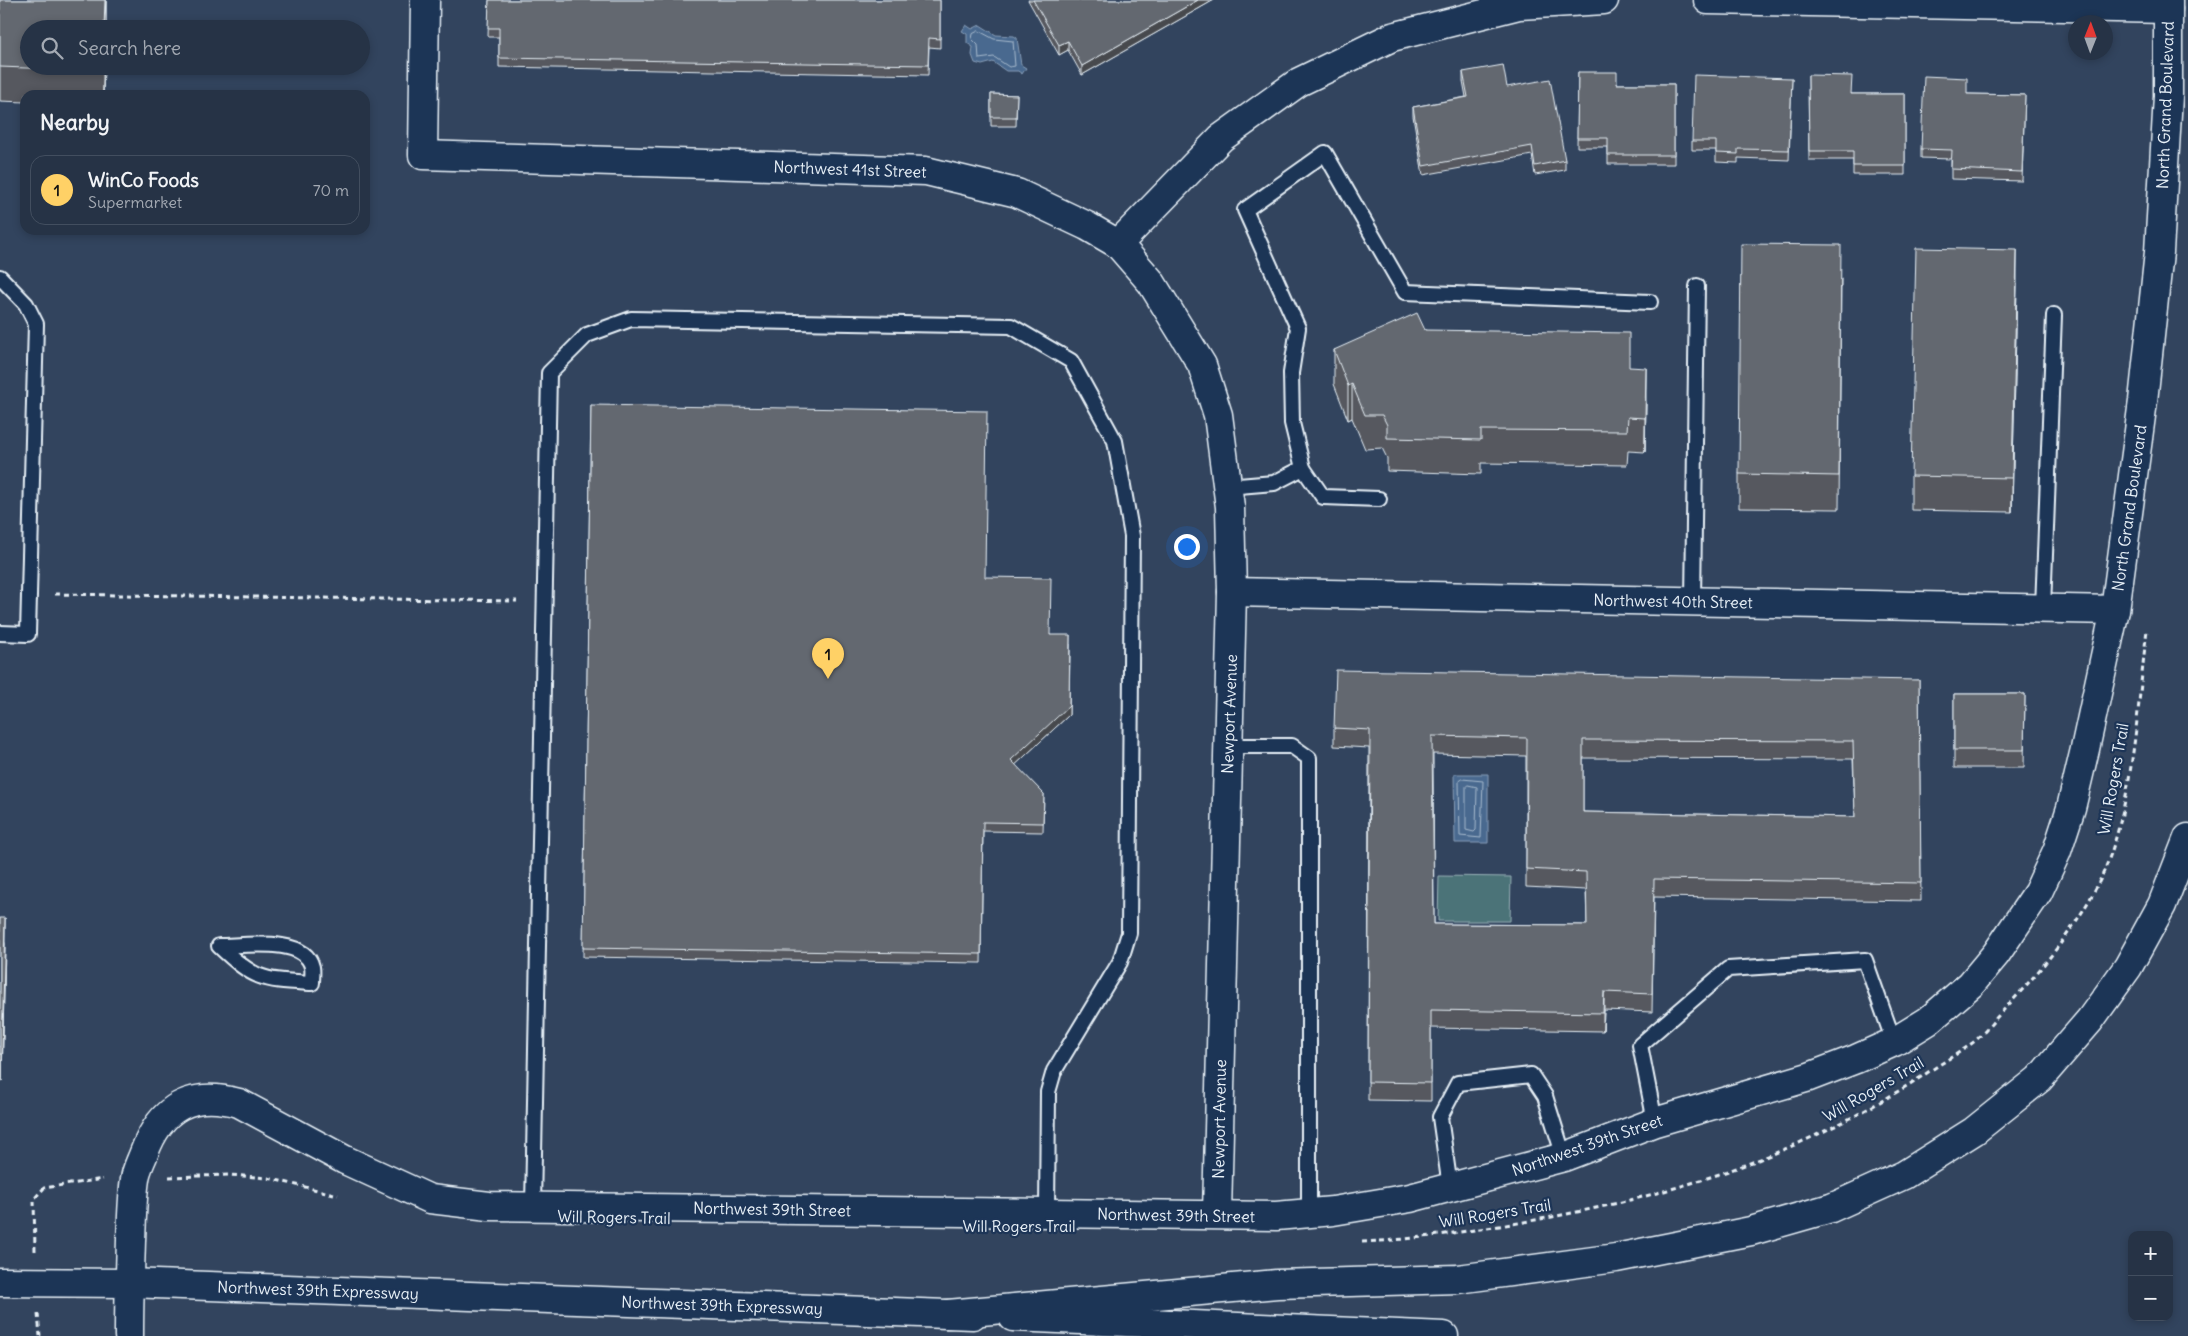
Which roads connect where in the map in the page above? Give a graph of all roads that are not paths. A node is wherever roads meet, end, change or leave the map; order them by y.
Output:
1 (425, 0) edge
2 (1604, 0) edge
3 (1708, 0) edge
4 (2168, 5) edge
5 (1118, 244) junction
6 (0, 277) edge
7 (1698, 286) dead end
8 (1650, 302) dead end
9 (2054, 315) dead end
10 (1304, 468) junction
11 (1227, 487) junction
12 (1379, 499) dead end
13 (1232, 592) junction
14 (1693, 602) junction
15 (2043, 608) junction
16 (2115, 610) junction
17 (0, 633) edge
18 (1228, 746) junction
19 (2188, 838) edge
20 (219, 946) joint
21 (1971, 984) joint
22 (1894, 1042) junction
23 (1655, 1122) junction
24 (1564, 1157) junction
25 (1450, 1187) junction
26 (533, 1206) junction
27 (1048, 1213) junction
28 (1309, 1213) junction
29 (1218, 1214) junction
30 (0, 1282) edge
31 (129, 1283) junction
32 (948, 1314) junction
33 (129, 1336) edge
34 (1444, 1336) edge

1 - 5 main road, Northwest 41st Street
2 - 5 main road
3 - 4 main road
4 - 16 main road, North Grand Boulevard
5 - 11 main road, Newport Avenue
6 - 17 lane
7 - 14 lane
8 - 10 lane
9 - 15 lane
10 - 11 lane
10 - 12 lane
11 - 13 main road, Newport Avenue
13 - 14 main road, Northwest 40th Street
13 - 18 main road, Newport Avenue
14 - 15 main road, Northwest 40th Street
15 - 16 main road, Northwest 40th Street
16 - 21 main road, North Grand Boulevard
18 - 28 lane
18 - 29 main road, Newport Avenue
19 - 32 main road
20 - 20 lane
21 - 22 main road, Northwest 39th Street
22 - 23 main road, Northwest 39th Street
22 - 23 lane
23 - 24 main road, Northwest 39th Street
24 - 25 main road, Northwest 39th Street
24 - 25 lane
25 - 28 main road, Northwest 39th Street
26 - 27 main road, Northwest 39th Street
26 - 27 lane
26 - 31 main road, Northwest 39th Street
27 - 29 main road, Northwest 39th Street
28 - 29 main road, Northwest 39th Street
30 - 31 main road, Northwest 39th Expressway
31 - 32 main road, Northwest 39th Expressway
31 - 33 main road, Northwest 39th Street
32 - 34 main road, Northwest 39th Expressway

